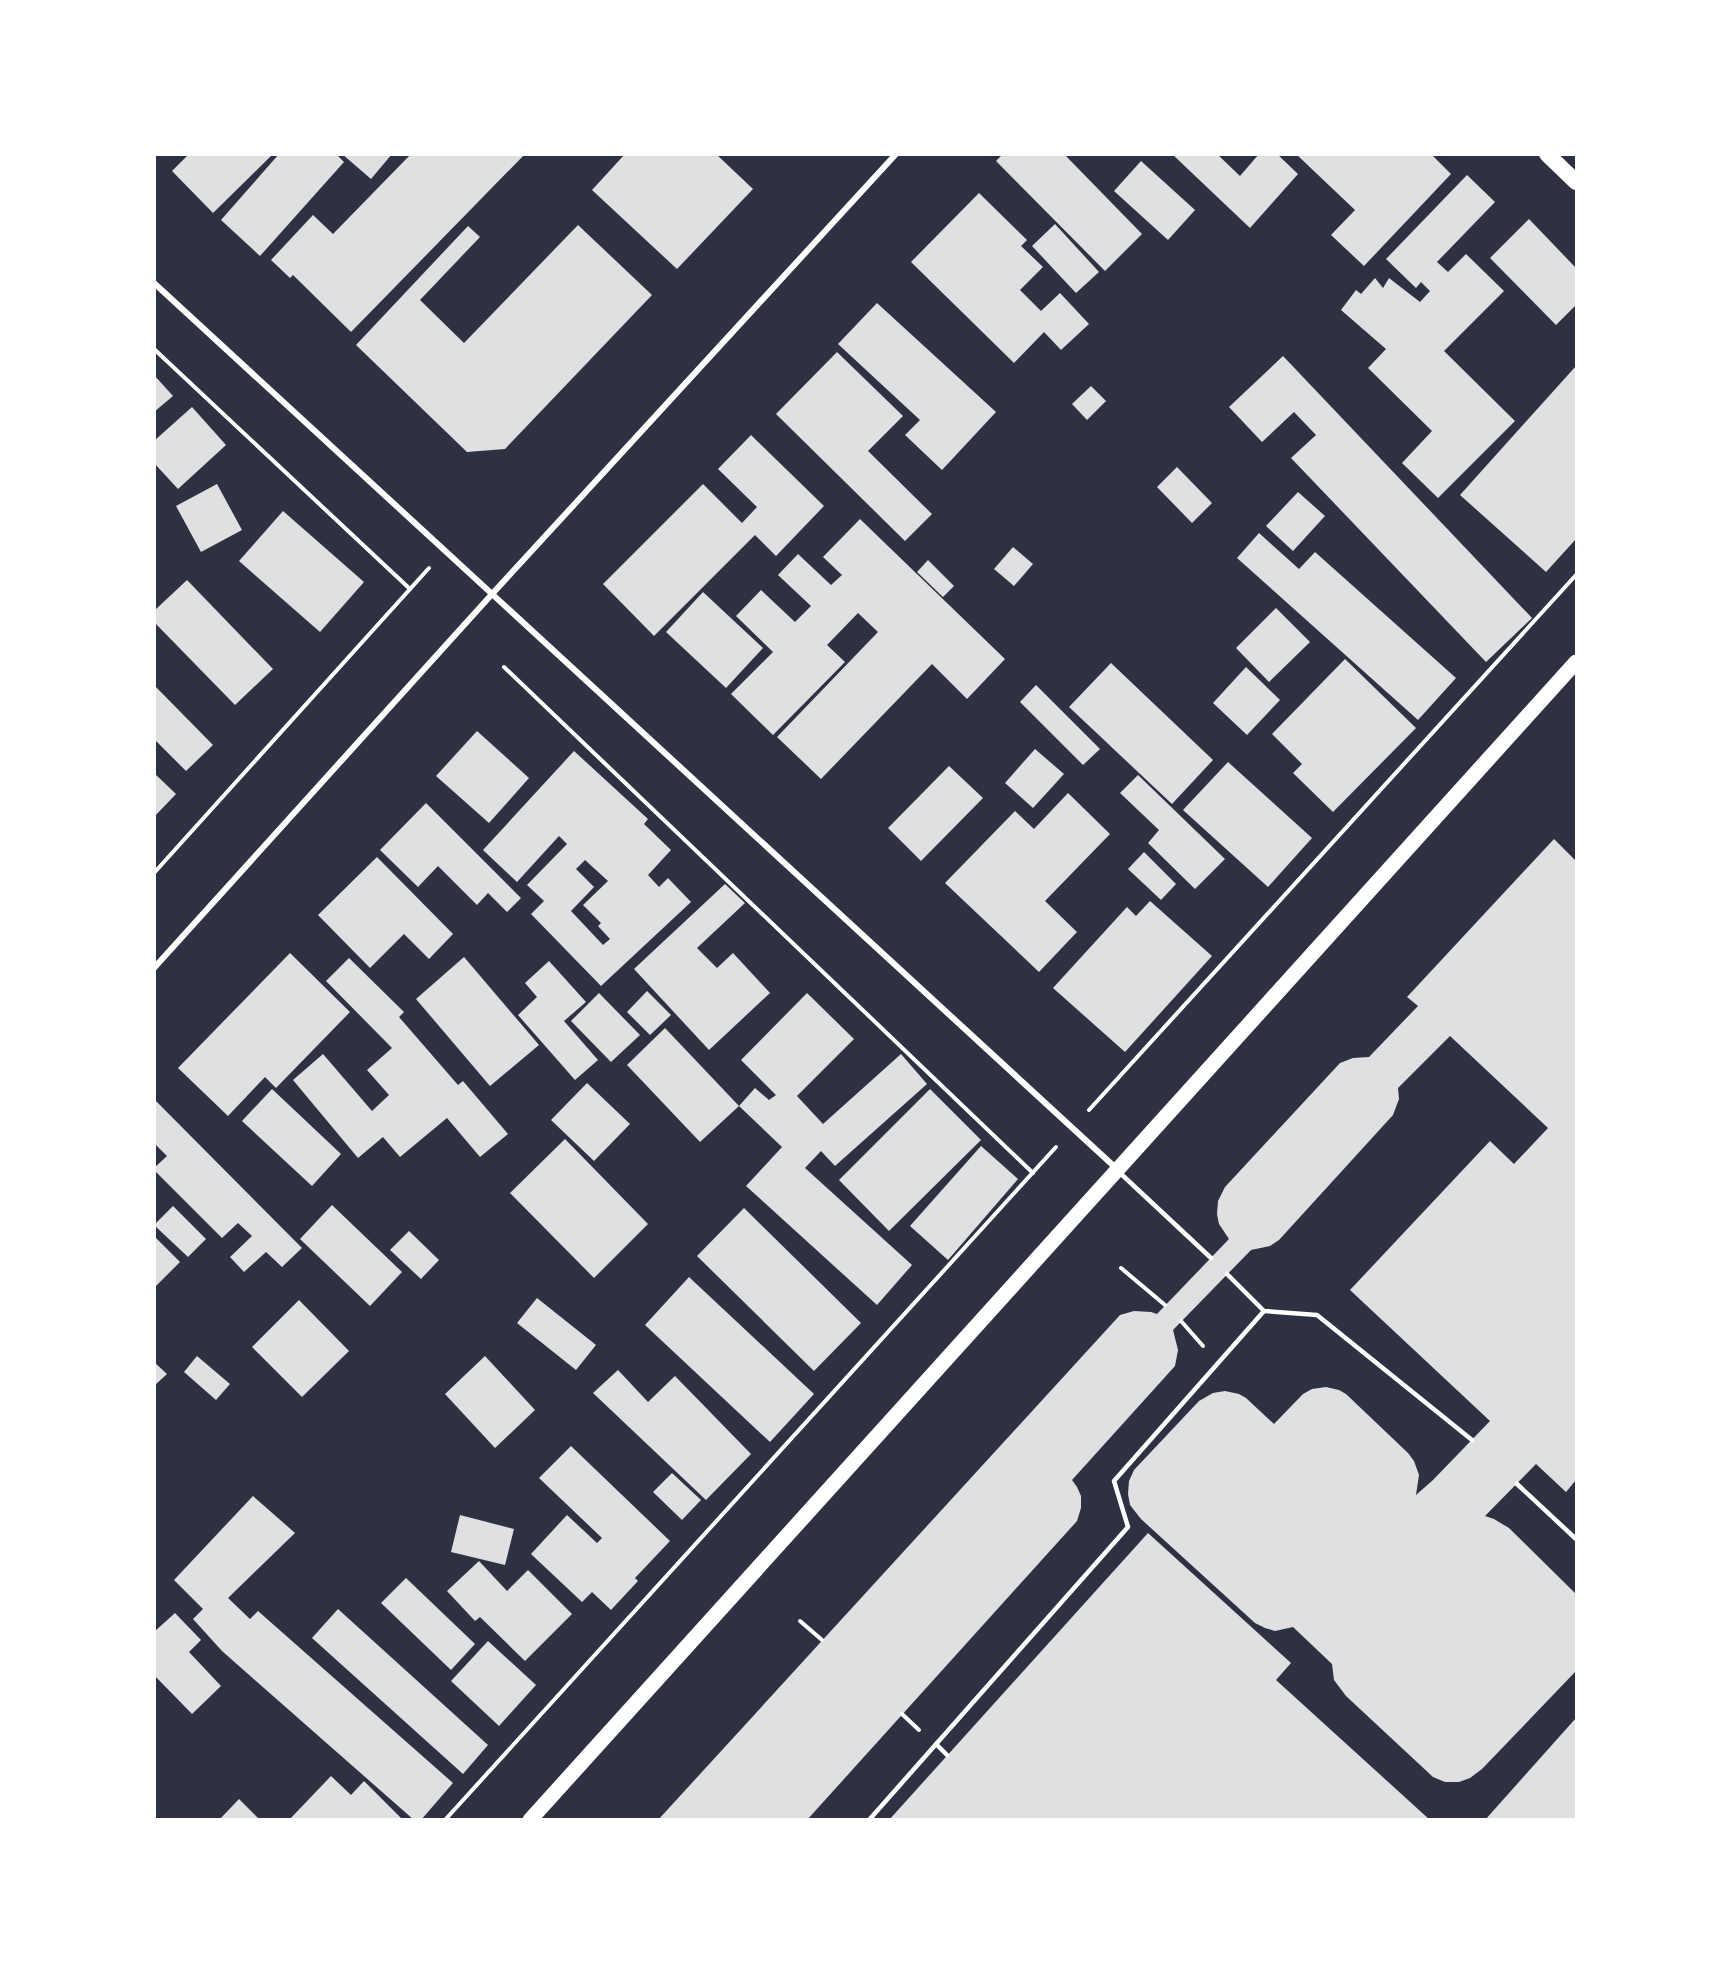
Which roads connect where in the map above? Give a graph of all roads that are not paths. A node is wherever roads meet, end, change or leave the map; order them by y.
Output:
1 (896, 154) edge
2 (1547, 154) edge
3 (1576, 182) edge
4 (154, 283) edge
5 (493, 593) junction
6 (1576, 662) edge
7 (154, 968) edge
8 (1117, 1170) junction
9 (1211, 1258) dead end
10 (1227, 1274) dead end
11 (1264, 1311) junction
12 (1472, 1440) dead end
13 (1517, 1484) dead end
14 (1576, 1539) edge
15 (936, 1744) junction
16 (947, 1755) dead end
17 (530, 1820) edge
18 (869, 1820) edge

1 - 5 street
2 - 3 highway
4 - 5 street
5 - 7 street
5 - 8 street
6 - 8 main road
8 - 9 lane
8 - 17 main road
10 - 11 lane
11 - 12 lane
11 - 15 lane
13 - 14 lane
15 - 16 lane
15 - 18 lane

